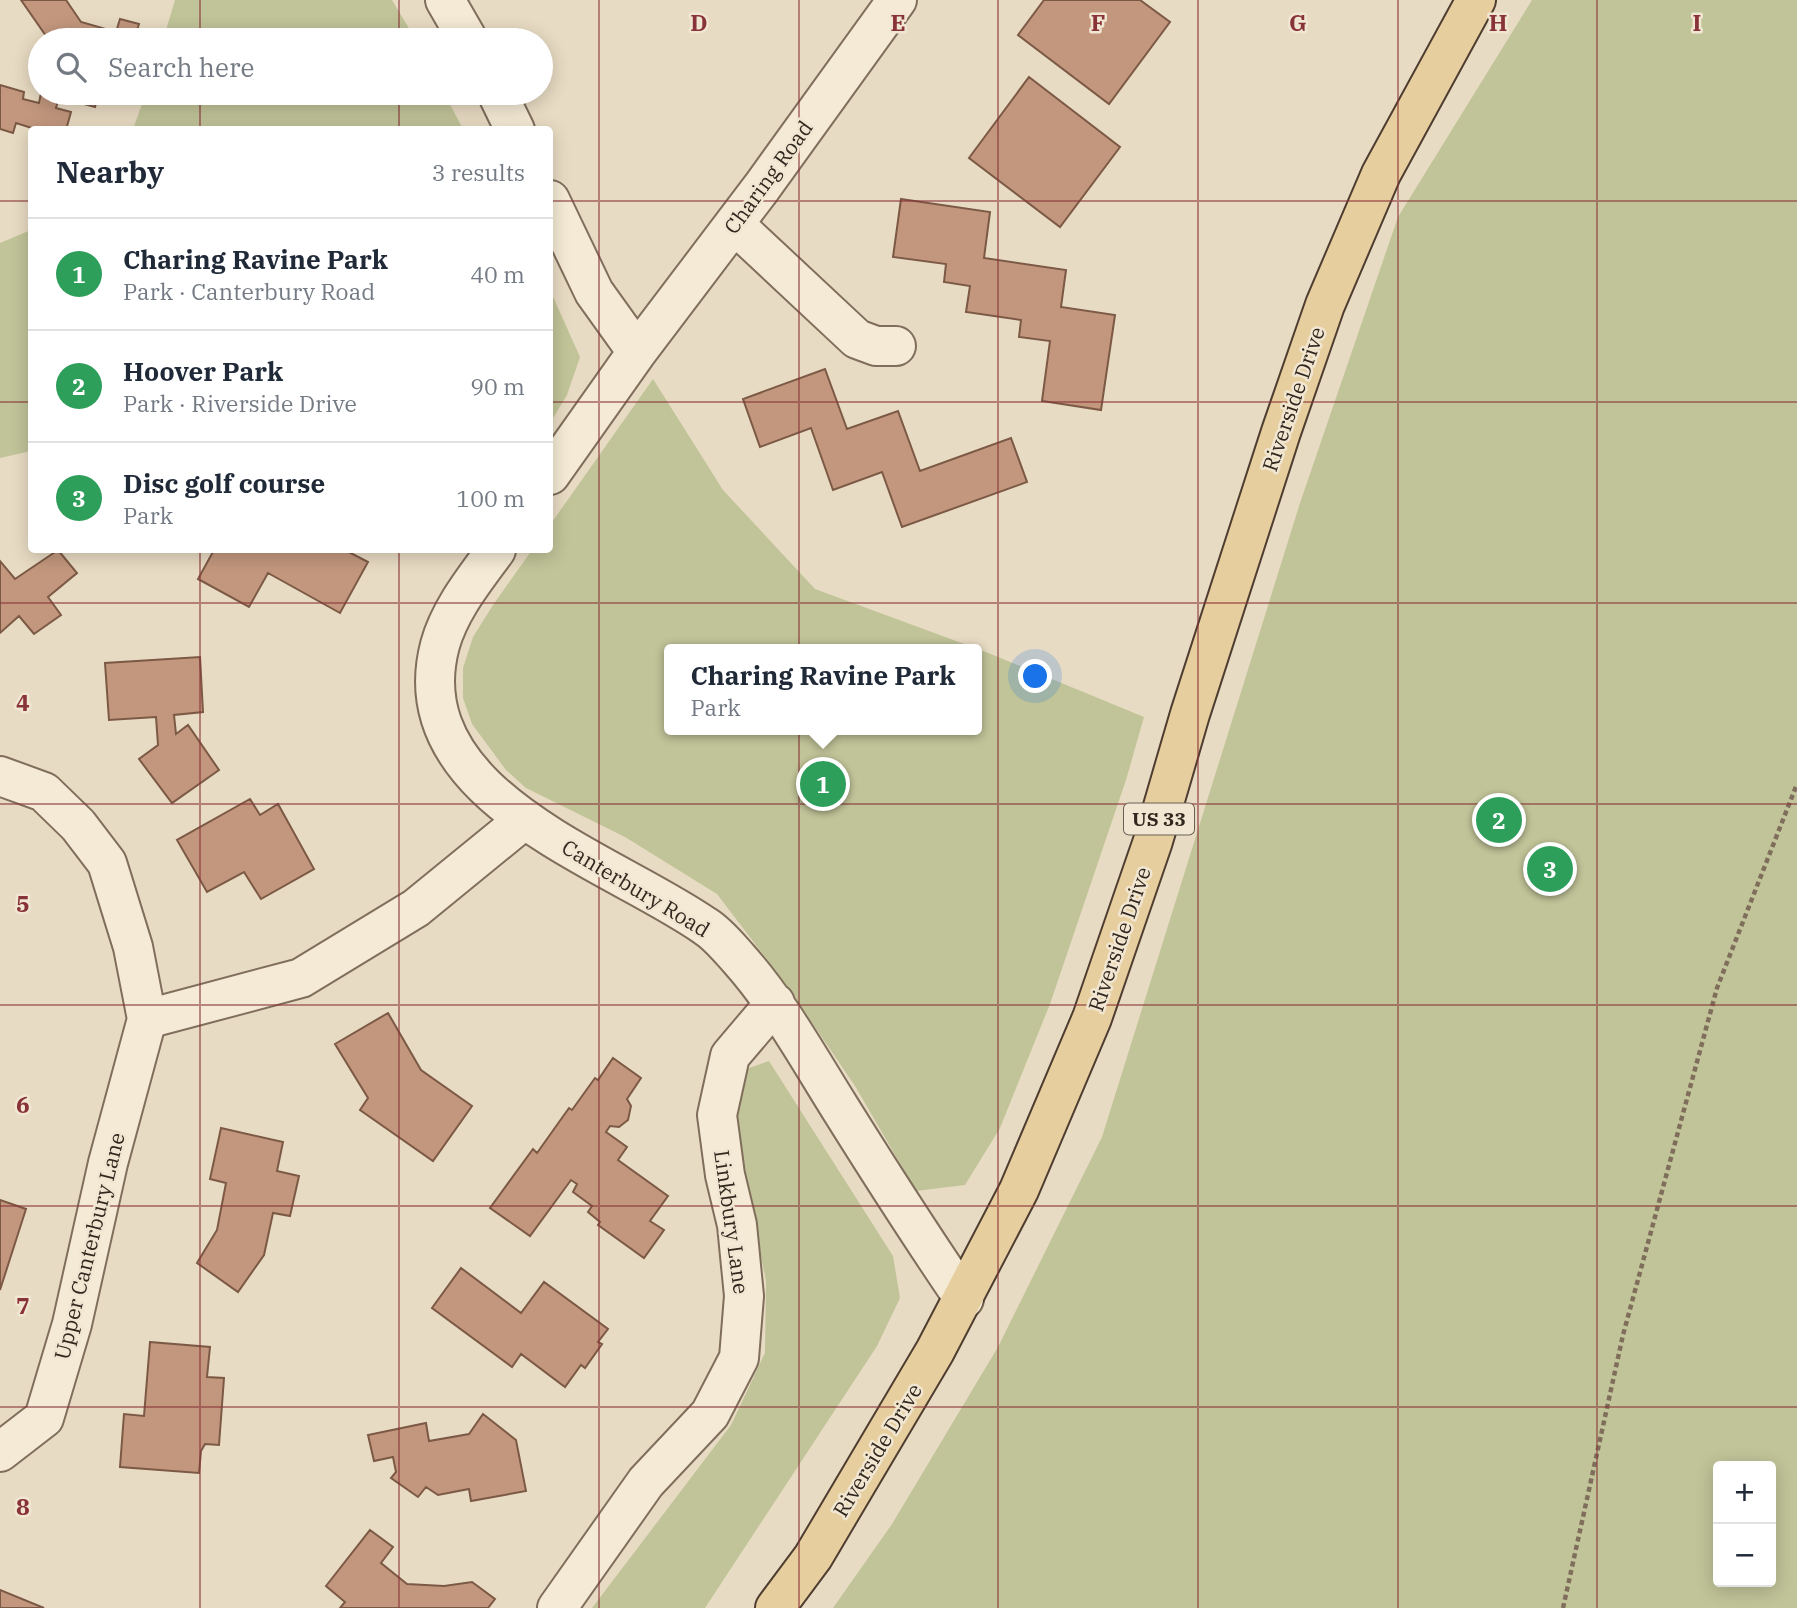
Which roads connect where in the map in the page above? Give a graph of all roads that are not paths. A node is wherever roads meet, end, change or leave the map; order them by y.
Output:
1 (445, 0) edge
2 (897, 0) edge
3 (1476, 0) edge
4 (461, 28) edge
5 (503, 105) edge
6 (513, 126) edge
7 (553, 206) edge
8 (734, 224) junction
9 (896, 346) dead end
10 (637, 352) junction
11 (553, 471) edge
12 (494, 553) edge
13 (0, 776) edge
14 (525, 819) junction
15 (775, 1003) junction
16 (147, 1019) junction
17 (964, 1299) junction
18 (0, 1452) edge
19 (557, 1608) edge
20 (775, 1608) edge

1 - 4 street
2 - 8 street, Charing Road
3 - 17 main road, Riverside Drive / US 33
5 - 6 street
7 - 10 street
8 - 9 street
8 - 10 street, Charing Road
10 - 11 street
12 - 14 street, Canterbury Road
13 - 16 street
14 - 15 street, Canterbury Road
14 - 16 street
15 - 17 street, Canterbury Road
15 - 19 street, Linkbury Lane
16 - 18 street, Upper Canterbury Lane
17 - 20 main road, Riverside Drive / US 33

